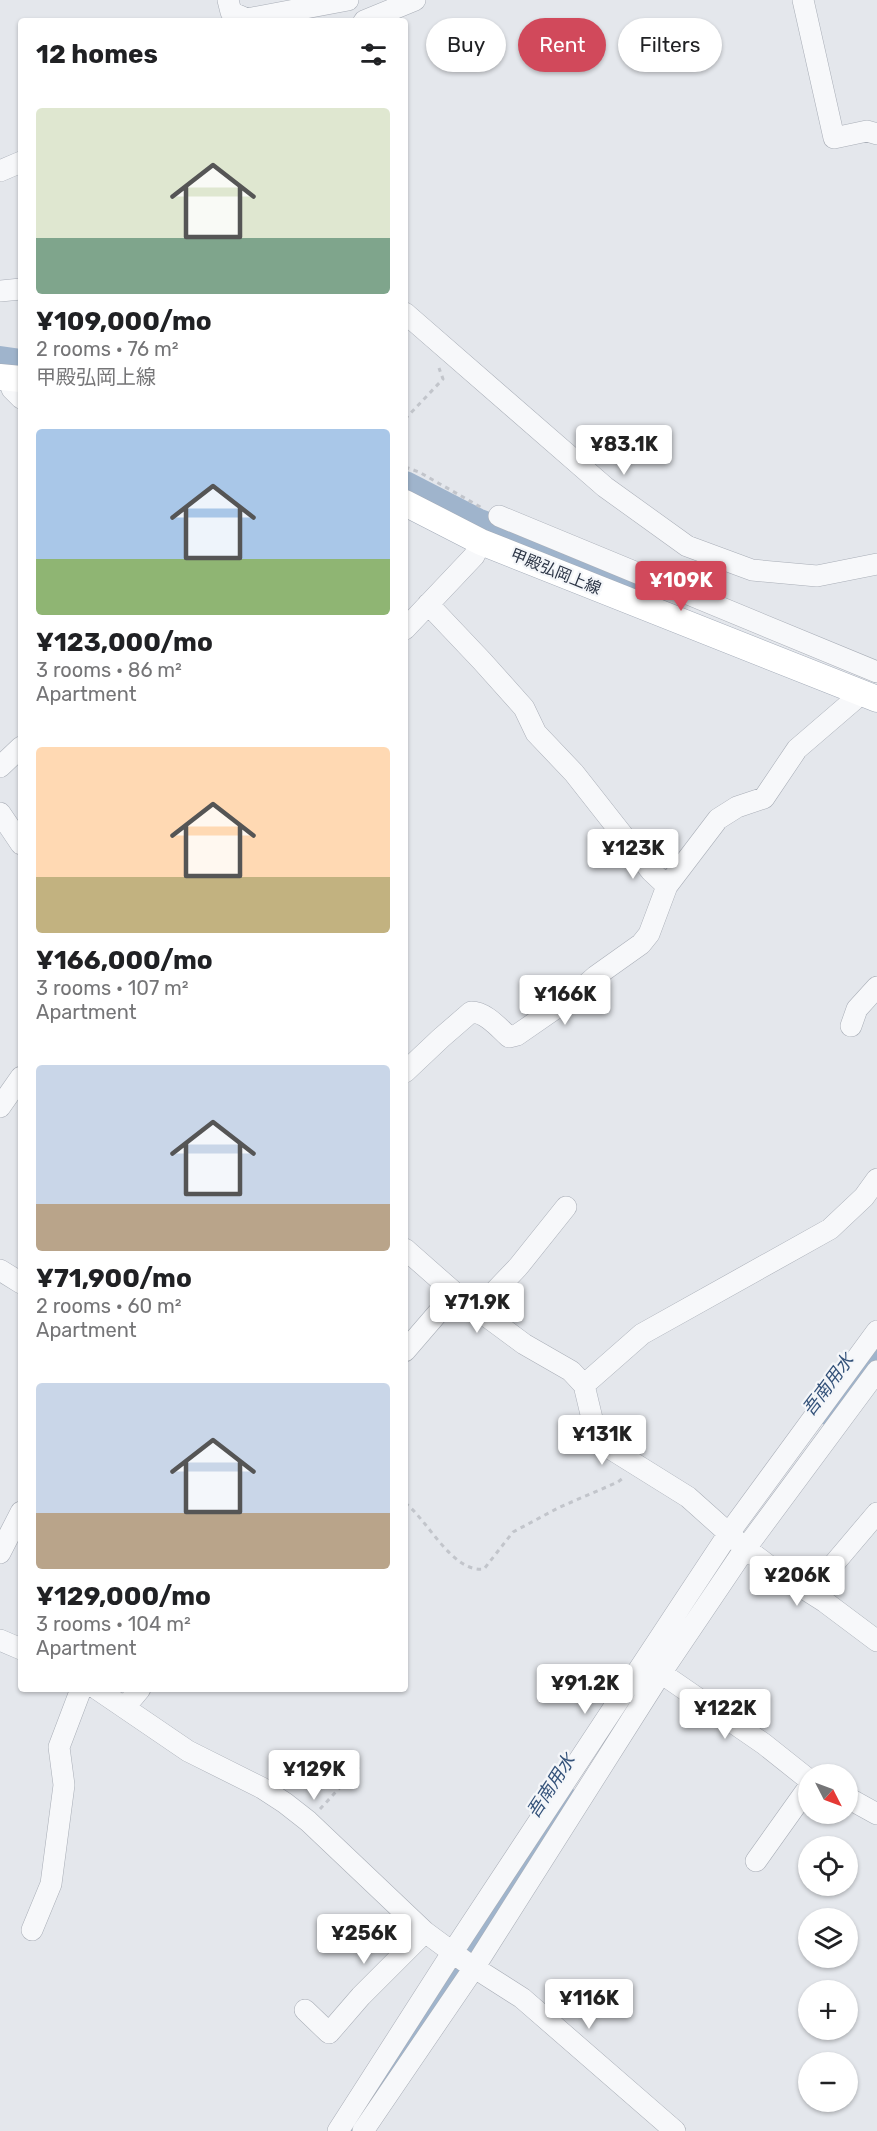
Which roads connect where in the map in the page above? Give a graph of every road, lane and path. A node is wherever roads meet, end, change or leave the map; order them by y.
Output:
1 (228, 0) edge
2 (348, 0) edge
3 (415, 0) edge
4 (803, 0) edge
5 (245, 18) edge
6 (252, 18) edge
7 (371, 18) edge
8 (877, 134) edge
9 (18, 163) edge
10 (0, 171) edge
11 (18, 289) edge
12 (0, 291) edge
13 (408, 316) edge
14 (434, 360) dead end
15 (408, 416) edge
16 (408, 468) edge
17 (408, 503) edge
18 (491, 532) junction
19 (877, 564) edge
20 (428, 604) junction
21 (408, 626) edge
22 (877, 672) edge
23 (868, 695) edge
24 (18, 750) edge
25 (0, 767) edge
26 (0, 813) edge
27 (18, 840) edge
28 (667, 886) junction
29 (877, 987) edge
30 (851, 1026) dead end
31 (408, 1069) edge
32 (18, 1081) edge
33 (0, 1107) edge
34 (877, 1179) edge
35 (566, 1207) dead end
36 (408, 1252) edge
37 (0, 1270) edge
38 (18, 1281) edge
39 (454, 1293) junction
40 (477, 1310) junction
41 (877, 1331) edge
42 (408, 1347) edge
43 (877, 1371) edge
44 (584, 1385) junction
45 (636, 1464) junction
46 (408, 1505) edge
47 (877, 1513) edge
48 (18, 1518) edge
49 (737, 1540) junction
50 (0, 1553) edge
51 (813, 1594) junction
52 (0, 1640) edge
53 (877, 1641) edge
54 (18, 1648) edge
55 (661, 1673) junction
56 (80, 1692) edge
57 (102, 1692) edge
58 (138, 1692) edge
59 (125, 1707) junction
60 (358, 1767) dead end
61 (798, 1771) edge
62 (798, 1802) edge
63 (858, 1804) edge
64 (877, 1814) edge
65 (308, 1821) junction
66 (756, 1862) dead end
67 (32, 1930) dead end
68 (425, 1932) junction
69 (463, 1960) junction
70 (305, 2010) dead end
71 (338, 2131) edge
72 (363, 2131) edge
73 (675, 2131) edge

1 - 5 street
2 - 6 street
3 - 7 street
4 - 8 street
9 - 10 street
11 - 12 street
13 - 19 street
14 - 15 path
16 - 18 path
17 - 18 main road, 甲殿弘岡上線
18 - 20 street
18 - 22 street
18 - 23 main road, 甲殿弘岡上線
20 - 21 street
20 - 28 street
23 - 28 street
24 - 25 street
26 - 27 street
28 - 31 street
29 - 30 street
32 - 33 street
34 - 44 street
35 - 40 street
36 - 39 street
37 - 38 street
39 - 40 street
39 - 42 street
40 - 44 street
41 - 49 street
43 - 49 street
44 - 45 street
45 - 46 path
45 - 49 street
47 - 51 street
48 - 50 street
49 - 51 street
49 - 55 street
49 - 69 street
51 - 53 street
52 - 54 street
55 - 61 street
55 - 69 street
56 - 67 street
57 - 59 street
58 - 59 street
59 - 65 street
60 - 65 path
62 - 66 street
63 - 64 street
65 - 68 street
68 - 69 street
68 - 70 street
69 - 71 street
69 - 72 street
69 - 73 street

